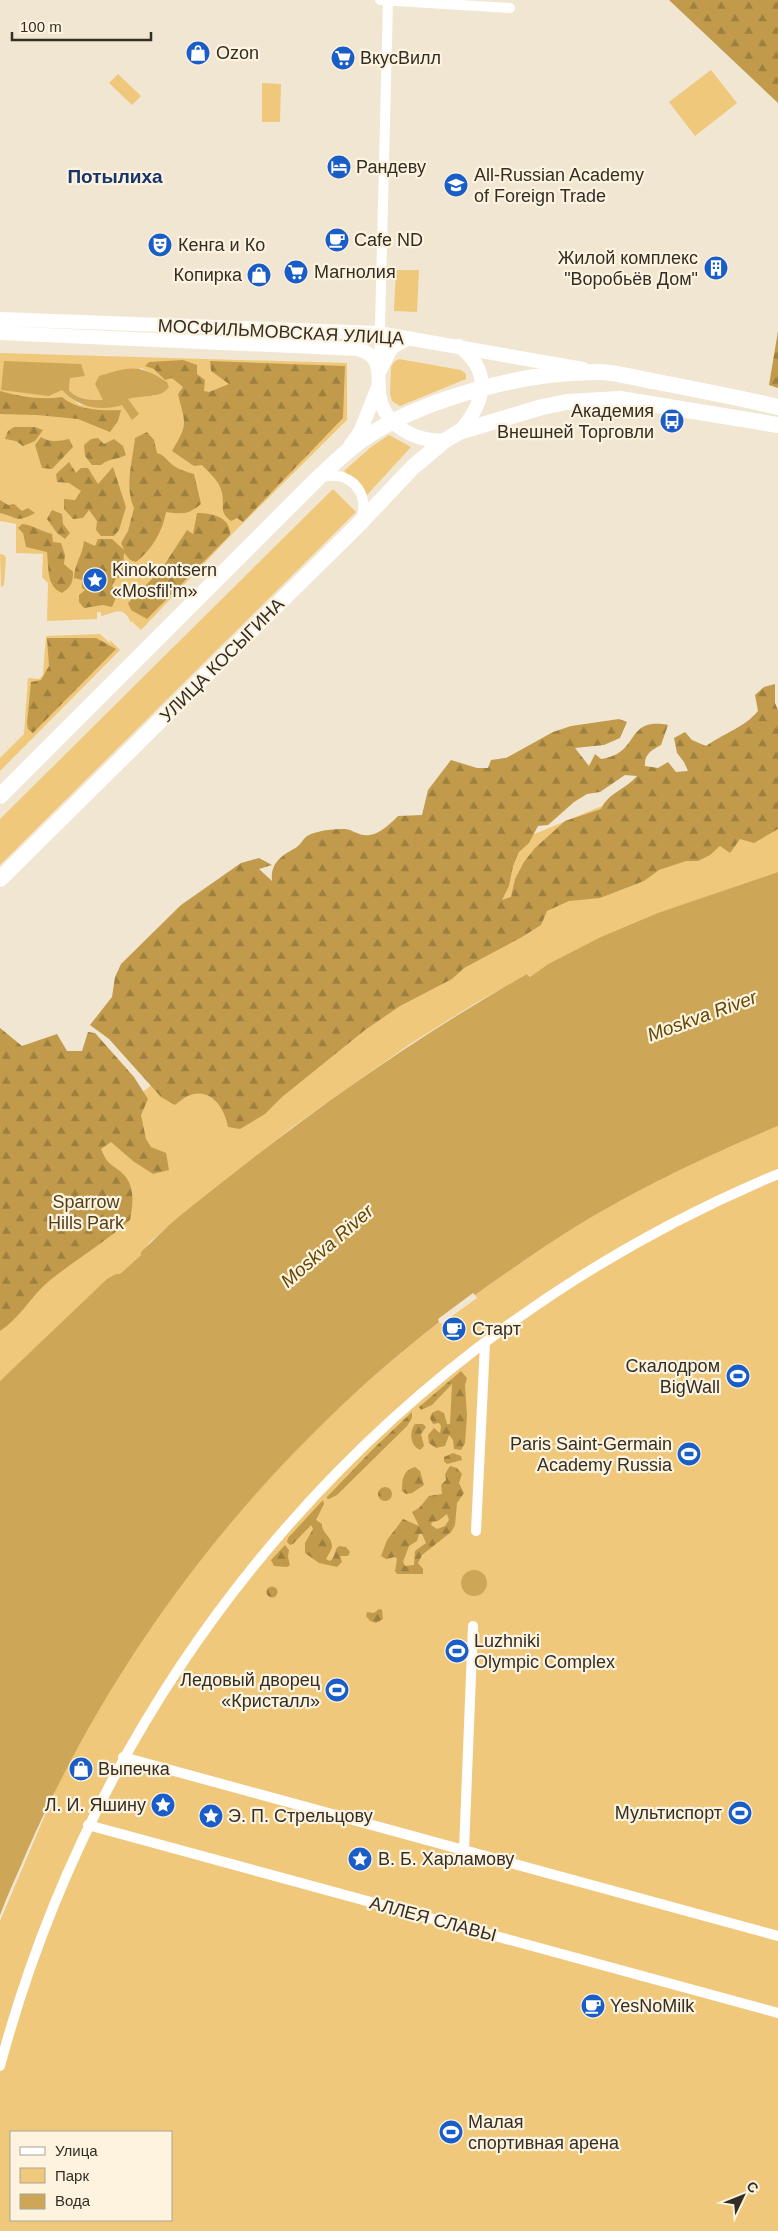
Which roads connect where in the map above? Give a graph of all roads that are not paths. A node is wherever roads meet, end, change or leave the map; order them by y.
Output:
1 (380, 0) edge
2 (388, 0) edge
3 (510, 8) dead end
4 (0, 319) edge
5 (0, 333) edge
6 (378, 333) junction
7 (409, 338) junction
8 (459, 346) junction
9 (598, 371) junction
10 (378, 379) junction
11 (644, 380) junction
12 (481, 388) junction
13 (636, 400) junction
14 (778, 407) edge
15 (393, 422) junction
16 (778, 425) edge
17 (459, 432) junction
18 (444, 441) junction
19 (345, 454) junction
20 (316, 480) junction
21 (360, 523) junction
22 (0, 796) edge
23 (0, 879) edge
24 (778, 1174) edge
25 (485, 1343) junction
26 (476, 1531) dead end
27 (473, 1626) dead end
28 (124, 1757) junction
29 (88, 1825) junction
30 (464, 1850) junction
31 (778, 1936) edge
32 (778, 2013) edge
33 (0, 2066) edge

1 - 2 street
2 - 3 street
2 - 6 street
4 - 6 main road, МОСФИЛЬМОВСКАЯ УЛИЦА
5 - 10 main road, МОСФИЛЬМОВСКАЯ УЛИЦА
6 - 7 main road, МОСФИЛЬМОВСКАЯ УЛИЦА
6 - 10 street
7 - 8 main road, МОСФИЛЬМОВСКАЯ УЛИЦА
7 - 10 main road
8 - 9 main road, МОСФИЛЬМОВСКАЯ УЛИЦА
8 - 12 main road, УЛИЦА КОСЫГИНА
9 - 11 main road, МОСФИЛЬМОВСКАЯ УЛИЦА
9 - 12 main road
10 - 15 main road
10 - 19 main road
11 - 13 main road
11 - 14 main road, МОСФИЛЬМОВСКАЯ УЛИЦА
12 - 15 main road
12 - 17 main road, УЛИЦА КОСЫГИНА
13 - 16 main road, УЛИЦА КОСЫГИНА
13 - 17 main road, УЛИЦА КОСЫГИНА
15 - 18 main road
15 - 19 main road
17 - 18 main road, УЛИЦА КОСЫГИНА
18 - 21 main road, УЛИЦА КОСЫГИНА
19 - 20 main road
20 - 21 street
20 - 22 main road
21 - 23 main road, УЛИЦА КОСЫГИНА
24 - 25 street
25 - 26 street
25 - 28 street
27 - 30 street
28 - 29 street
28 - 30 street
29 - 32 street, АЛЛЕЯ СЛАВЫ
29 - 33 street
30 - 31 street

